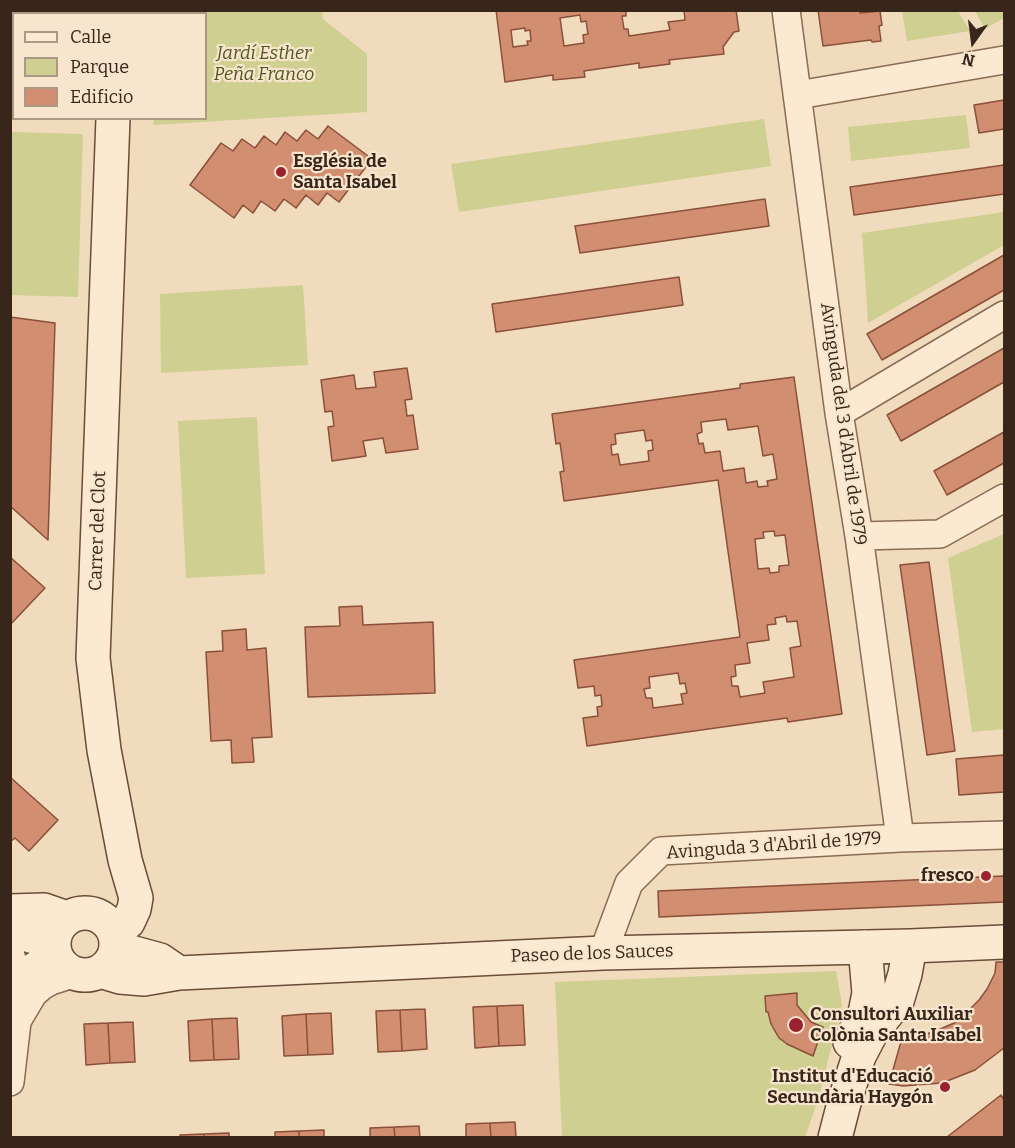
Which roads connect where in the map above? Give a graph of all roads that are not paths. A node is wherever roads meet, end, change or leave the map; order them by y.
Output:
1 (786, 10) edge
2 (1005, 60) edge
3 (798, 95) junction
4 (113, 120) edge
5 (1005, 315) edge
6 (839, 413) junction
7 (1005, 498) edge
8 (859, 536) junction
9 (1005, 835) edge
10 (900, 838) junction
11 (132, 885) junction
12 (10, 911) edge
13 (10, 930) edge
14 (1005, 942) edge
15 (85, 944) junction
16 (910, 946) junction
17 (864, 947) junction
18 (10, 951) edge
19 (603, 953) junction
20 (170, 966) junction
21 (17, 984) junction
22 (16, 1022) junction
23 (10, 1082) edge
24 (819, 1137) edge
25 (835, 1137) edge

1 - 3 street, Avinguda del 3 d'Abril de 1979
2 - 3 street
3 - 6 street, Avinguda del 3 d'Abril de 1979
4 - 11 street, Carrer del Clot
5 - 6 street
6 - 8 street, Avinguda del 3 d'Abril de 1979
7 - 8 street
8 - 10 street, Avinguda del 3 d'Abril de 1979
9 - 10 street, Avinguda 3 d'Abril de 1979
10 - 19 street, Avinguda 3 d'Abril de 1979
11 - 15 street
11 - 20 street, Carrer del Clot
12 - 15 street, Paseo de los Sauces
13 - 15 street
14 - 16 street, Paseo de los Sauces
15 - 20 street, Paseo de los Sauces
15 - 21 street
15 - 22 street
16 - 17 street, Paseo de los Sauces
16 - 25 street
17 - 19 street, Paseo de los Sauces
17 - 24 street
18 - 21 street
19 - 20 street, Paseo de los Sauces
21 - 22 street
22 - 23 street

